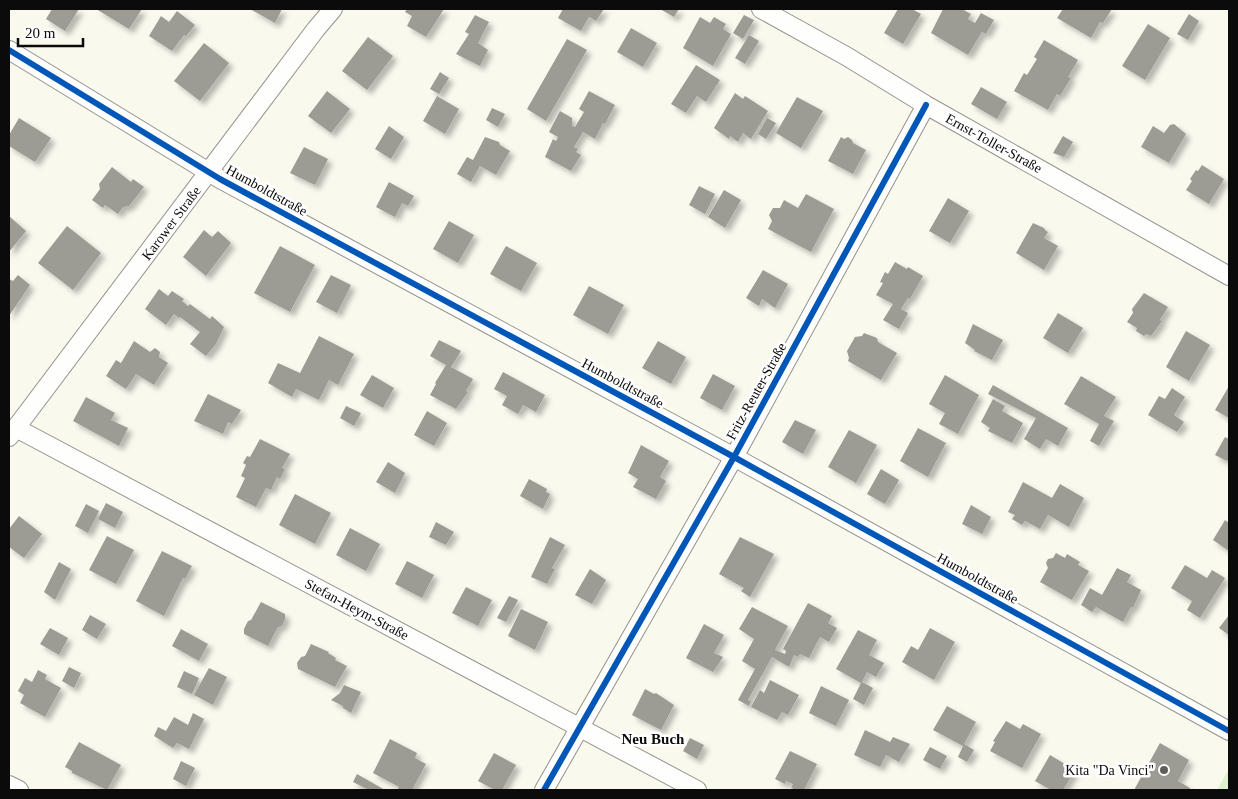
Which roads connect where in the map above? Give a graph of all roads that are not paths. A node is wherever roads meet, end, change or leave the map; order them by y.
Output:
1 (333, 9) edge
2 (761, 9) edge
3 (9, 50) edge
4 (926, 105) junction
5 (210, 172) junction
6 (1229, 276) edge
7 (12, 433) edge
8 (734, 457) junction
9 (579, 727) junction
10 (1229, 731) edge
11 (9, 785) edge
12 (20, 790) edge
13 (544, 790) edge
14 (697, 790) edge

1 - 5 street, Karower Straße
2 - 4 street, Ernst-Toller-Straße
3 - 5 street, Humboldtstraße
4 - 6 street, Ernst-Toller-Straße
4 - 8 street, Fritz-Reuter-Straße
5 - 7 street, Karower Straße
5 - 8 street, Humboldtstraße
7 - 9 street, Stefan-Heym-Straße
8 - 9 street, Fritz-Reuter-Straße
8 - 10 street, Humboldtstraße
9 - 13 street, Fritz-Reuter-Straße
9 - 14 street, Stefan-Heym-Straße
11 - 12 street

